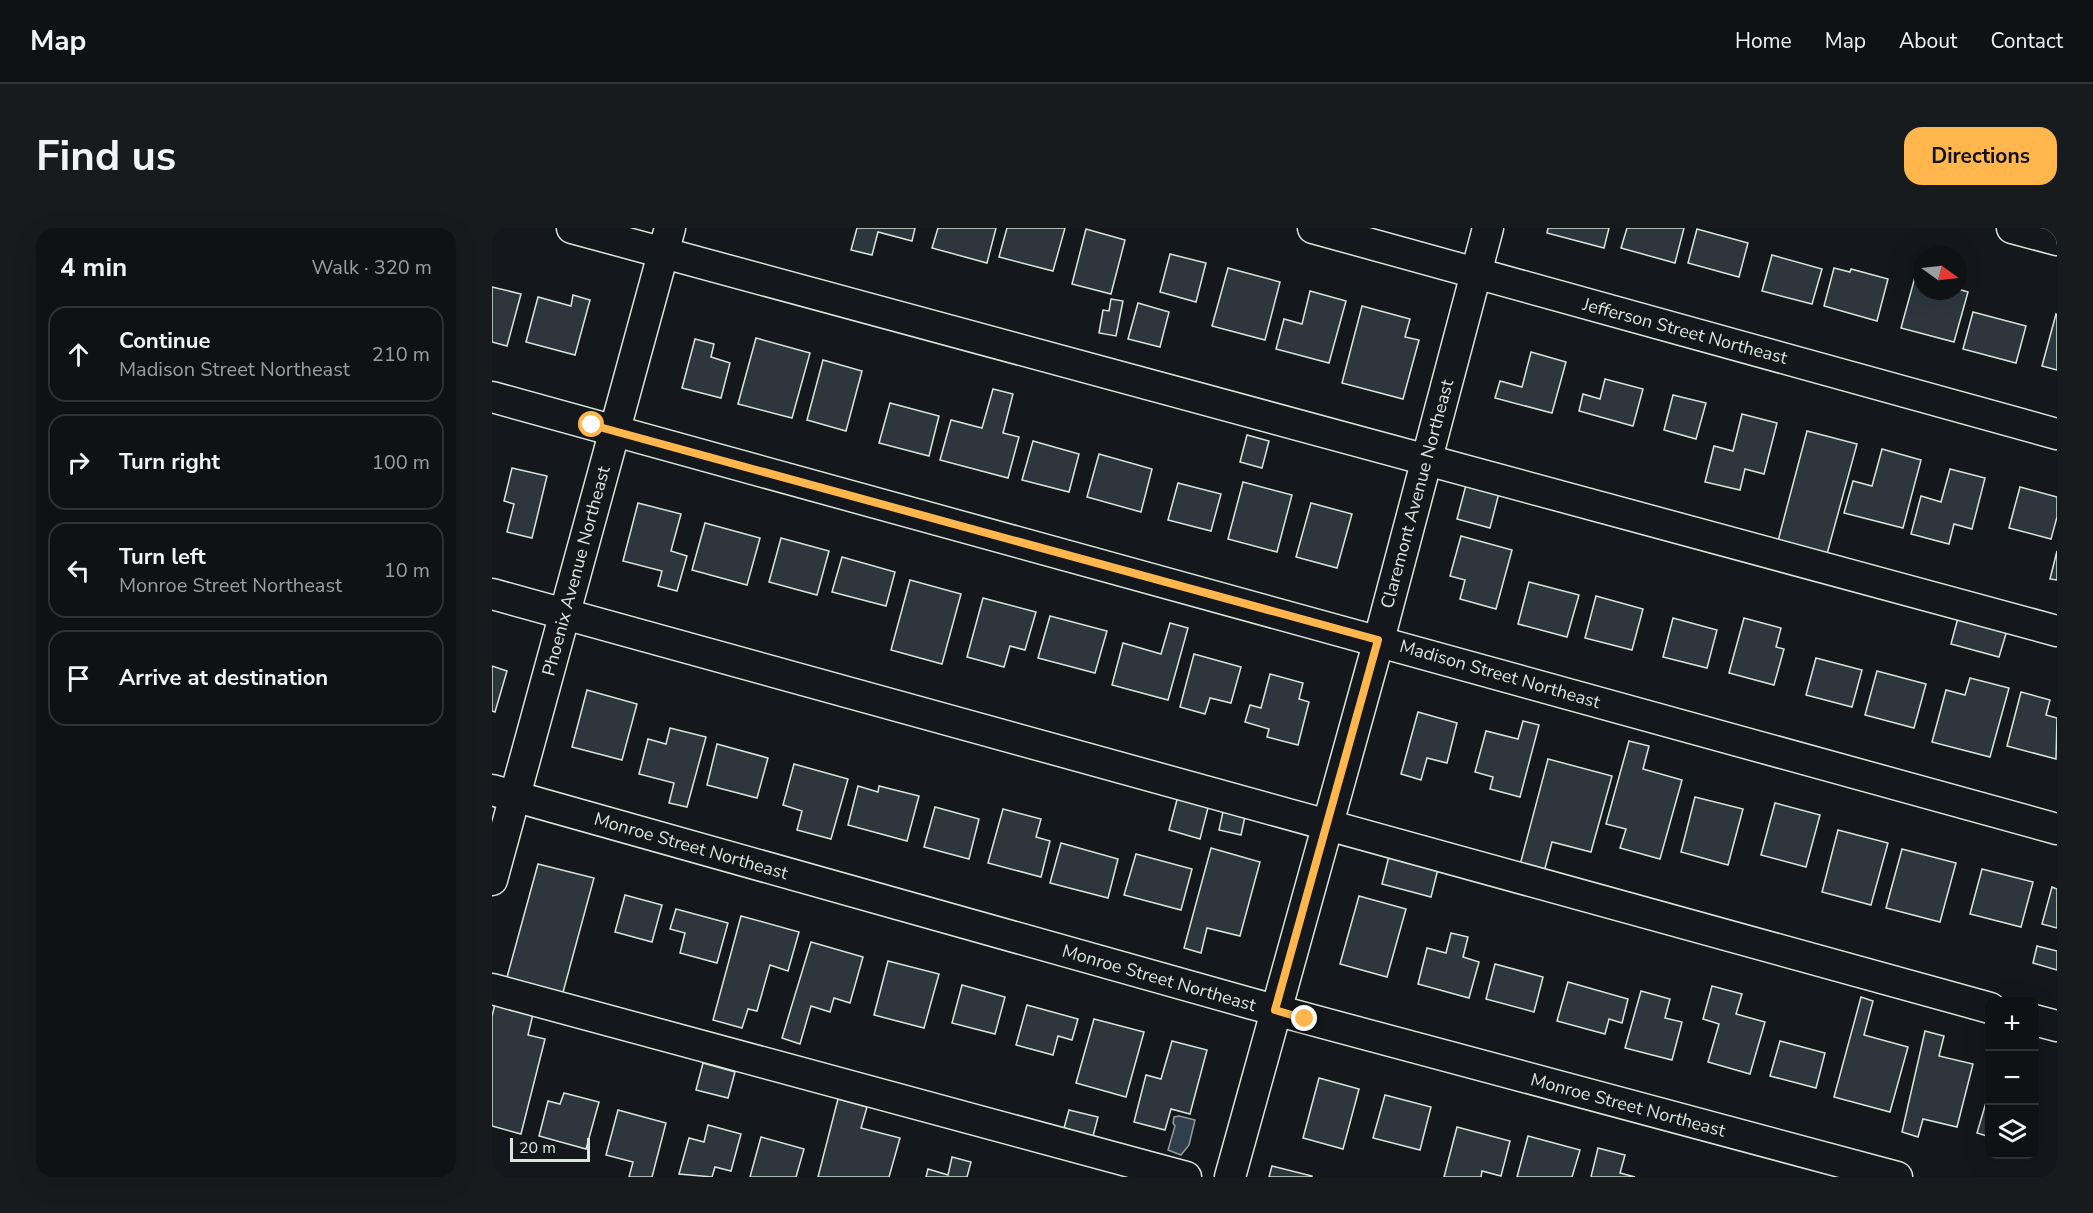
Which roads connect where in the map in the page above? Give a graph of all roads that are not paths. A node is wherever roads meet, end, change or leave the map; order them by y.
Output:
1 (572, 228) edge
2 (1314, 228) edge
3 (1488, 228) edge
4 (2012, 228) edge
5 (2057, 240) edge
6 (667, 241) edge
7 (1476, 273) junction
8 (492, 397) edge
9 (615, 431) junction
10 (2057, 434) edge
11 (1427, 459) junction
12 (492, 594) edge
13 (564, 615) junction
14 (2057, 631) edge
15 (1378, 640) junction
16 (503, 793) edge
17 (1328, 823) junction
18 (2057, 829) edge
19 (492, 880) edge
20 (492, 989) edge
21 (1985, 1007) edge
22 (1275, 1010) junction
23 (2039, 1021) edge
24 (2057, 1026) edge
25 (1186, 1177) edge
26 (1230, 1177) edge
27 (1897, 1177) edge

1 - 6 street
2 - 7 street, Jefferson Street Northeast
3 - 7 street, Claremont Avenue Northeast
4 - 5 street
6 - 9 street, Phoenix Avenue Northeast
6 - 11 street
7 - 10 street, Jefferson Street Northeast
7 - 11 street, Claremont Avenue Northeast
8 - 9 street, Madison Street Northeast
9 - 13 street, Phoenix Avenue Northeast
9 - 15 street, Madison Street Northeast
11 - 14 street
11 - 15 street, Claremont Avenue Northeast
12 - 13 street
13 - 16 street, Phoenix Avenue Northeast
13 - 17 street
15 - 17 street, Claremont Avenue Northeast
15 - 18 street, Madison Street Northeast
16 - 19 street, Phoenix Avenue Northeast
16 - 22 street, Monroe Street Northeast
17 - 21 street
17 - 22 street, Claremont Avenue Northeast
20 - 25 street
22 - 26 street, Claremont Avenue Northeast
22 - 27 street, Monroe Street Northeast
23 - 24 street

